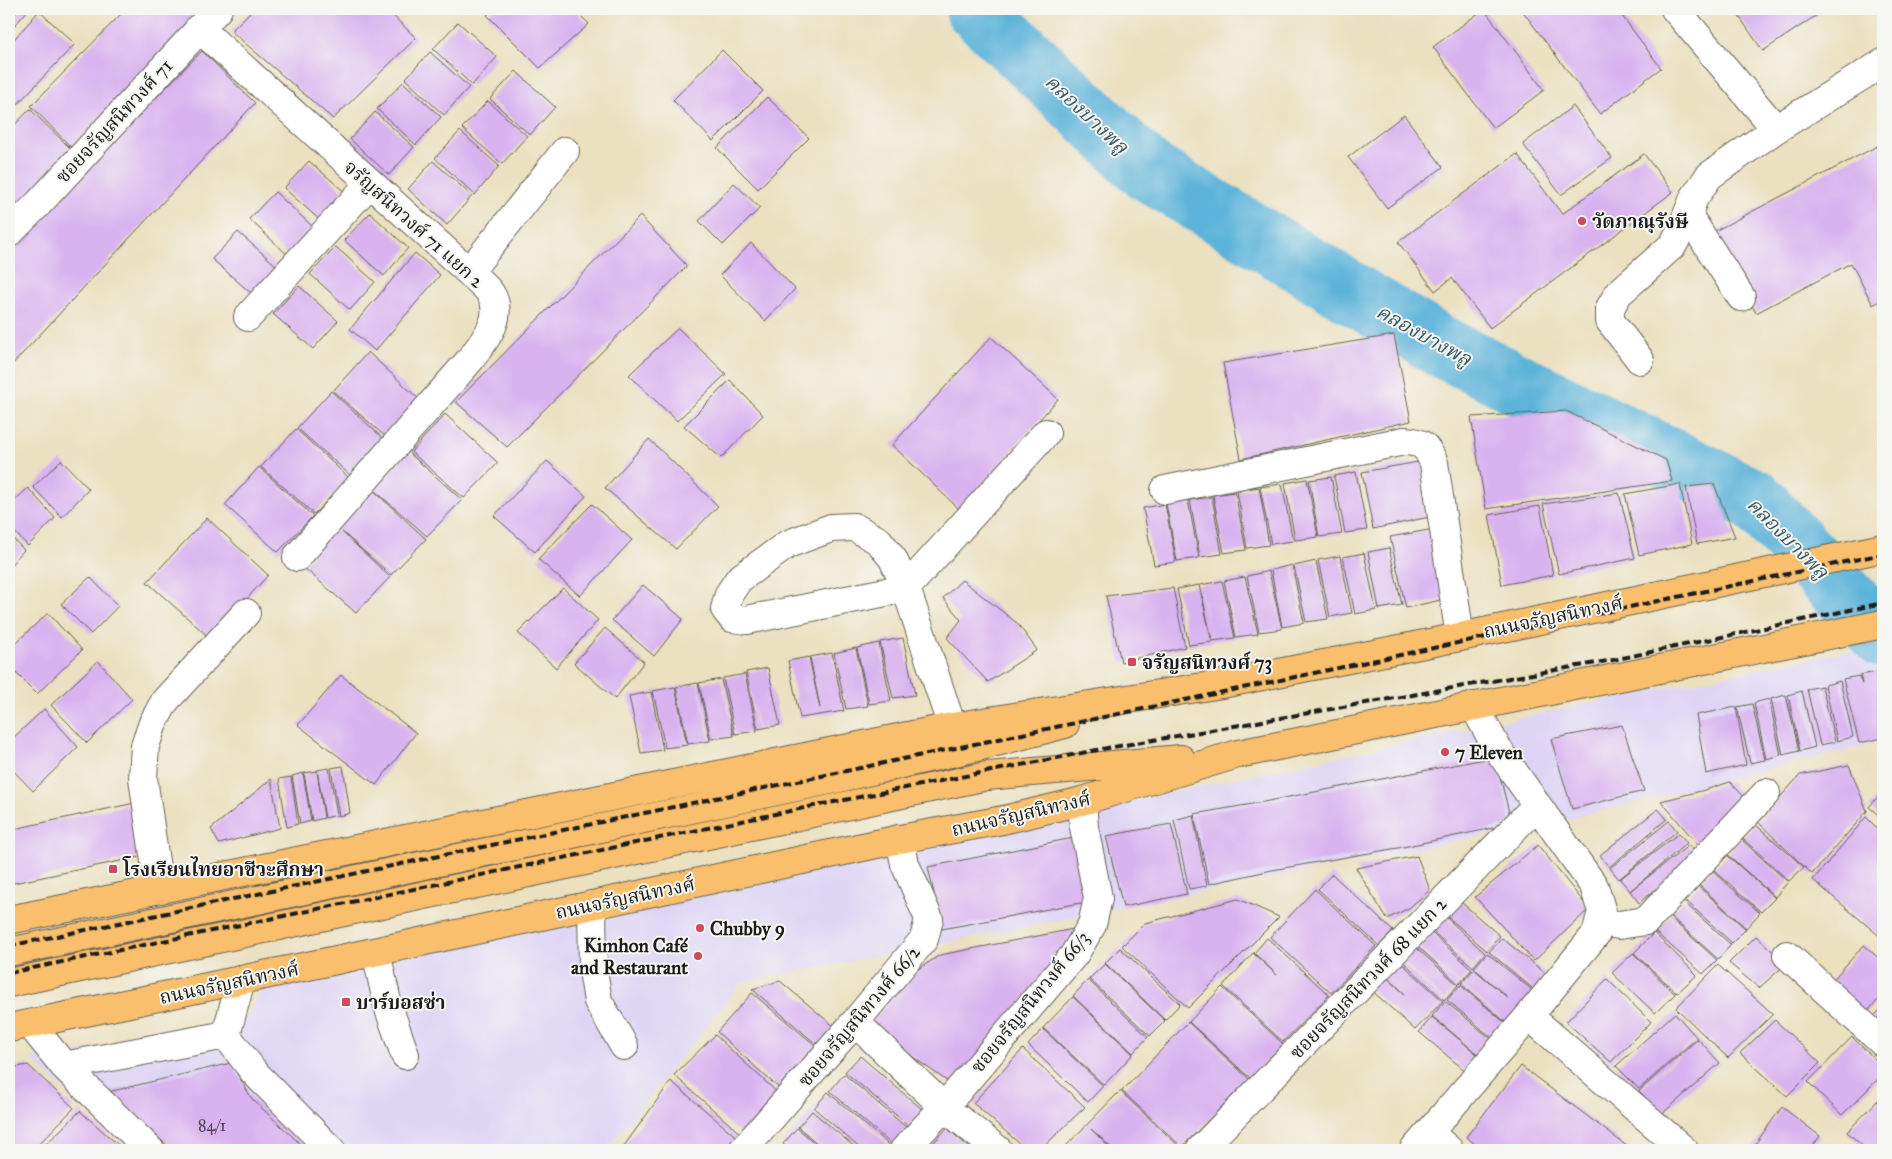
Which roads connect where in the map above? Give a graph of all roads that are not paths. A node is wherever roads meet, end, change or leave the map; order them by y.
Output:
1 (218, 9) edge
2 (1675, 9) edge
3 (199, 28) junction
4 (1881, 71) edge
5 (1776, 130) junction
6 (565, 150) dead end
7 (370, 183) junction
8 (1688, 215) junction
9 (9, 233) edge
10 (469, 272) junction
11 (1741, 297) dead end
12 (248, 317) dead end
13 (1640, 360) dead end
14 (1046, 433) dead end
15 (1165, 490) dead end
16 (1883, 548) edge
17 (297, 557) dead end
18 (906, 588) junction
19 (246, 612) dead end
20 (1883, 624) edge
21 (1460, 637) junction
22 (1222, 684) junction
23 (1474, 706) junction
24 (952, 727) junction
25 (1238, 754) junction
26 (1766, 793) dead end
27 (1082, 801) junction
28 (1537, 806) junction
29 (900, 839) junction
30 (159, 889) junction
31 (592, 905) junction
32 (9, 920) edge
33 (1599, 922) junction
34 (9, 952) edge
35 (376, 952) junction
36 (1787, 955) dead end
37 (241, 980) junction
38 (9, 983) edge
39 (1529, 1016) junction
40 (855, 1022) junction
41 (19, 1026) edge
42 (226, 1035) junction
43 (1883, 1043) edge
44 (624, 1046) dead end
45 (405, 1055) dead end
46 (64, 1066) junction
47 (944, 1107) junction
48 (1431, 1145) edge
49 (150, 1150) edge
50 (331, 1150) edge
51 (744, 1150) edge
52 (904, 1150) edge
53 (998, 1150) edge
54 (1200, 1150) edge
55 (1684, 1150) edge

1 - 3 street, ซอยจรัญสนิทวงศ์ 71
2 - 5 street
3 - 7 street, จรัญสนิทวงศ์ 71 แยก 2
3 - 9 street, ซอยจรัญสนิทวงศ์ 71
4 - 5 street
5 - 8 street
6 - 10 street
7 - 10 street, จรัญสนิทวงศ์ 71 แยก 2
7 - 12 street
8 - 11 street
8 - 13 street
10 - 17 street, จรัญสนิทวงศ์ 71 แยก 2
14 - 18 street
15 - 21 street
16 - 21 main road, ถนนจรัญสนิทวงศ์
18 - 18 street
18 - 24 street
19 - 30 street
20 - 23 main road, ถนนจรัญสนิทวงศ์
21 - 22 main road, ถนนจรัญสนิทวงศ์
22 - 24 main road, ถนนจรัญสนิทวงศ์
22 - 34 main road, ถนนจรัญสนิทวงศ์
23 - 25 main road, ถนนจรัญสนิทวงศ์
23 - 28 street
24 - 30 main road, ถนนจรัญสนิทวงศ์
25 - 27 main road, ถนนจรัญสนิทวงศ์
25 - 38 main road, ถนนจรัญสนิทวงศ์
26 - 33 street
27 - 29 main road, ถนนจรัญสนิทวงศ์
27 - 47 street, ซอยจรัญสนิทวงศ์ 66/3
28 - 33 street
28 - 54 street, ซอยจรัญสนิทวงศ์ 68 แยก 2
29 - 31 main road, ถนนจรัญสนิทวงศ์
29 - 40 street, ซอยจรัญสนิทวงศ์ 66/2
30 - 32 main road, ถนนจรัญสนิทวงศ์
31 - 35 main road, ถนนจรัญสนิทวงศ์
31 - 44 street
33 - 39 street
35 - 37 main road, ถนนจรัญสนิทวงศ์
35 - 45 street
36 - 43 street
37 - 41 main road, ถนนจรัญสนิทวงศ์
37 - 42 street
39 - 48 street
39 - 55 street
40 - 47 street
40 - 51 street, ซอยจรัญสนิทวงศ์ 66/2
41 - 46 street
42 - 46 street
42 - 50 street
46 - 49 street
47 - 52 street, ซอยจรัญสนิทวงศ์ 66/3
47 - 53 street

